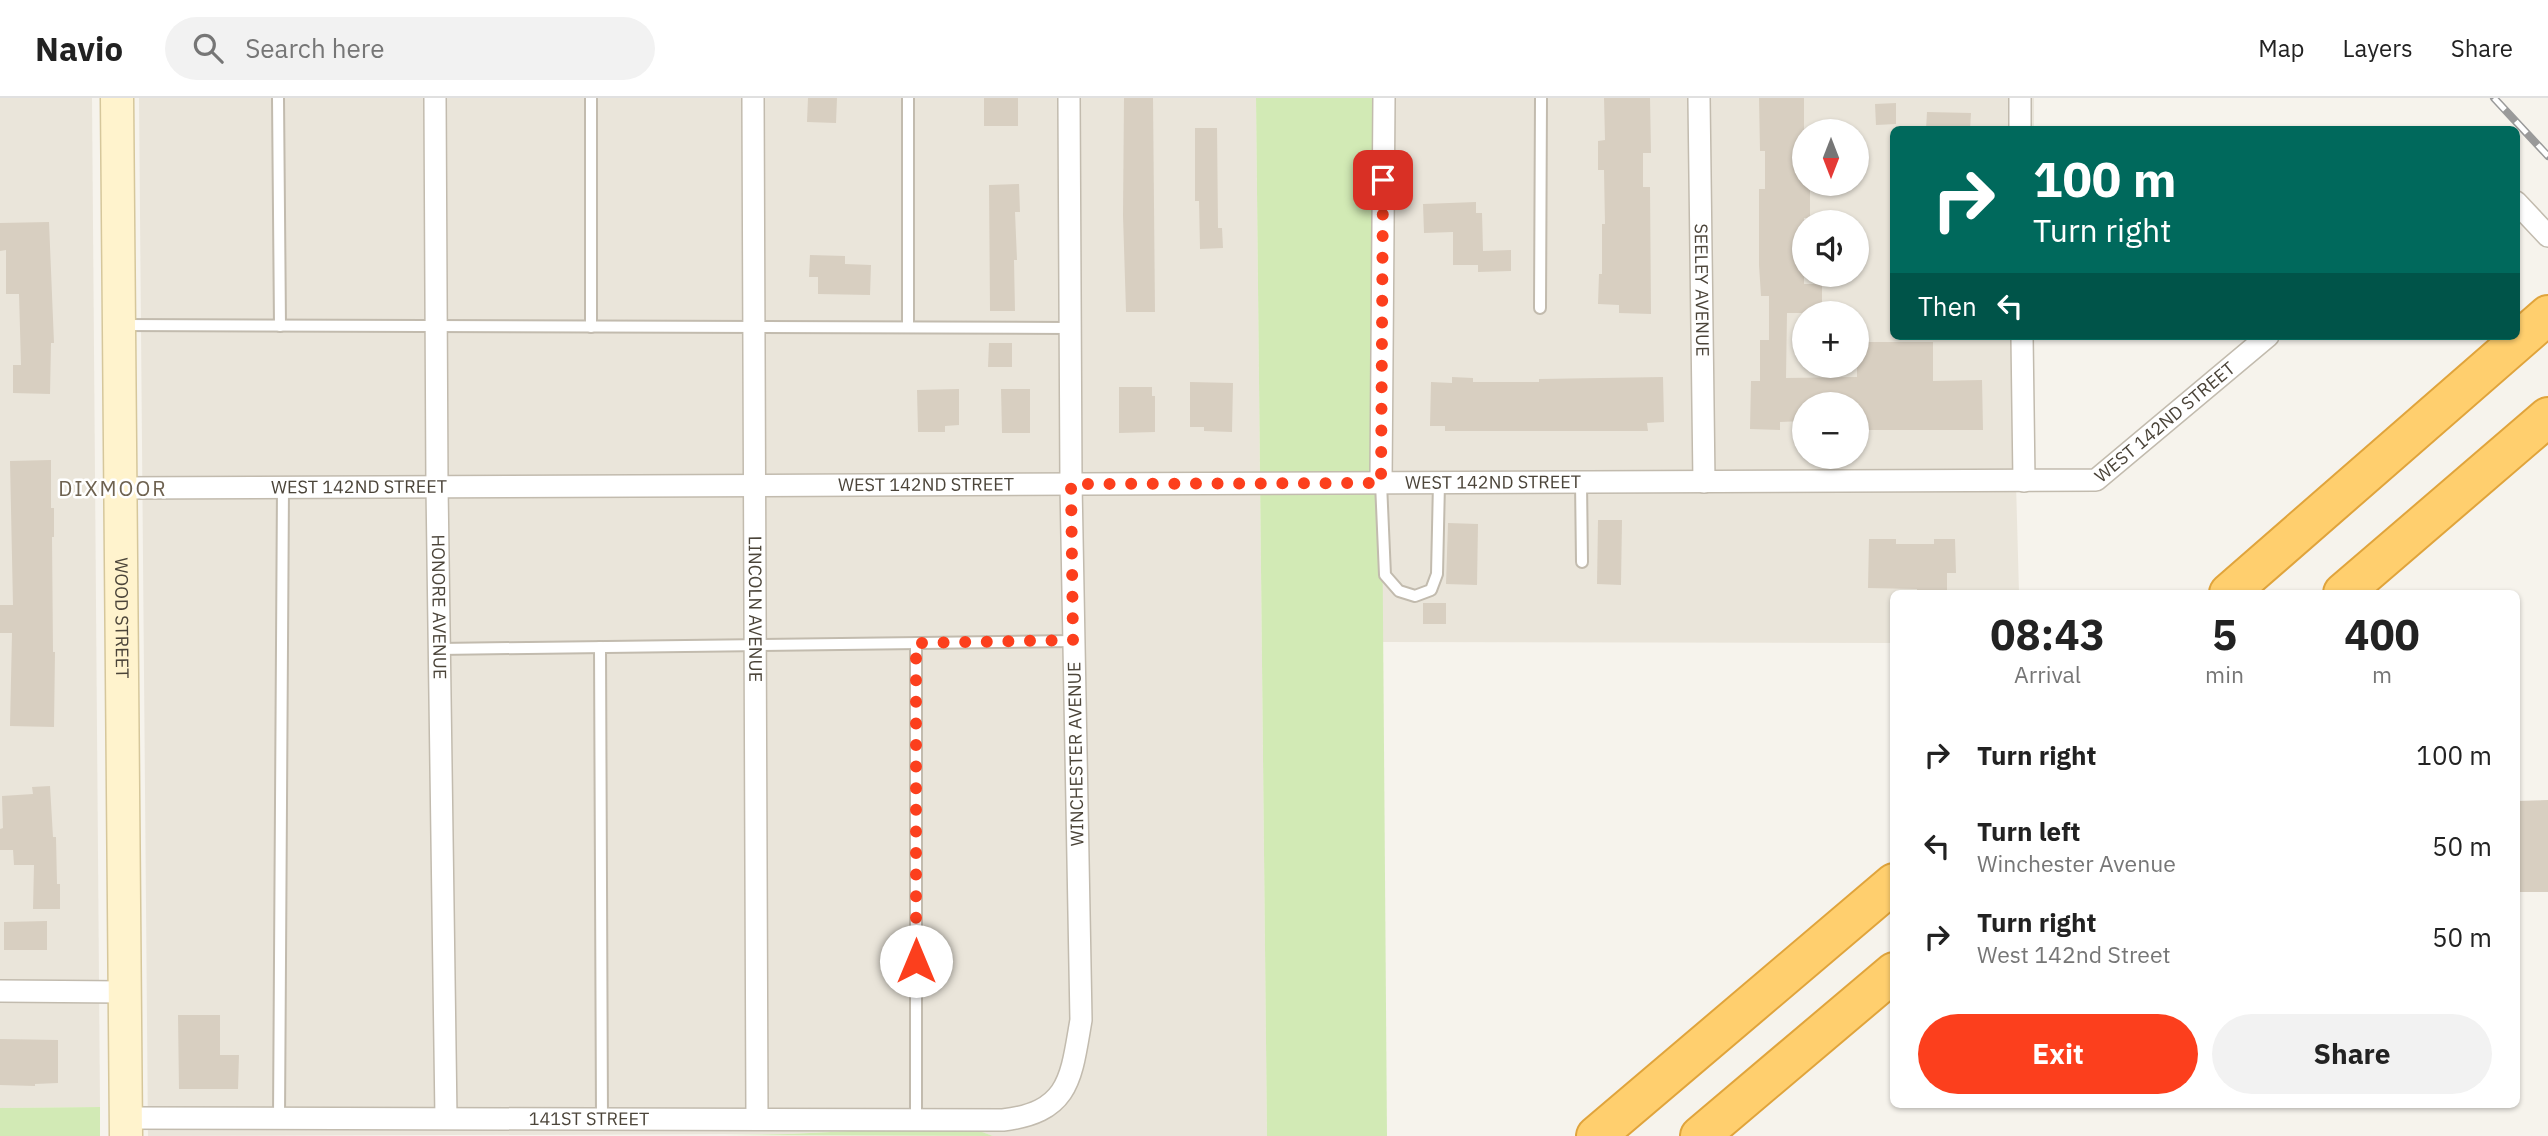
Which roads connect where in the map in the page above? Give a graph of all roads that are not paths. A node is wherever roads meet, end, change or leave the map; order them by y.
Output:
1 (117, 98) edge
2 (278, 98) edge
3 (435, 98) edge
4 (591, 98) edge
5 (752, 98) edge
6 (908, 98) edge
7 (1069, 98) edge
8 (1384, 98) edge
9 (1541, 98) edge
10 (1699, 98) edge
11 (2020, 98) edge
12 (2020, 126) edge
13 (2520, 206) edge
14 (2548, 236) edge
15 (1540, 308) dead end
16 (2540, 322) edge
17 (118, 325) junction
18 (280, 326) junction
19 (436, 326) junction
20 (591, 327) junction
21 (753, 327) junction
22 (908, 327) junction
23 (1070, 328) junction
24 (2520, 339) edge
25 (2022, 340) edge
26 (2263, 340) edge
27 (2519, 340) edge
28 (2548, 417) edge
29 (2024, 481) junction
30 (1581, 482) junction
31 (1703, 482) junction
32 (1381, 483) junction
33 (1439, 483) junction
34 (1071, 484) junction
35 (754, 485) junction
36 (437, 486) junction
37 (282, 487) junction
38 (119, 488) junction
39 (1582, 562) dead end
40 (2232, 590) edge
41 (2346, 590) edge
42 (1073, 640) junction
43 (916, 643) junction
44 (755, 645) junction
45 (600, 647) junction
46 (439, 649) junction
47 (1890, 886) edge
48 (1890, 975) edge
49 (0, 990) edge
50 (123, 992) junction
51 (1048, 1107) joint
52 (279, 1118) junction
53 (446, 1118) junction
54 (603, 1119) junction
55 (757, 1119) junction
56 (916, 1120) junction
57 (125, 1127) edge
58 (1595, 1136) edge
59 (1700, 1136) edge

1 - 17 main road, WOOD STREET
2 - 18 lane
3 - 19 street, HONORE AVENUE
4 - 20 lane
5 - 21 street, LINCOLN AVENUE
6 - 22 lane
7 - 23 street, WINCHESTER AVENUE
8 - 32 street
9 - 15 lane
10 - 31 street, SEELEY AVENUE
11 - 12 street
13 - 14 street
16 - 24 highway
17 - 18 lane
17 - 38 main road, WOOD STREET
18 - 19 lane
19 - 20 lane
19 - 36 street, HONORE AVENUE
20 - 21 lane
21 - 22 lane
21 - 35 street, LINCOLN AVENUE
22 - 23 lane
23 - 34 street, WINCHESTER AVENUE
25 - 29 street
26 - 29 street, WEST 142ND STREET
27 - 40 highway
28 - 41 highway
29 - 31 street, WEST 142ND STREET
30 - 31 street, WEST 142ND STREET
30 - 33 street, WEST 142ND STREET
30 - 39 lane
32 - 33 street, WEST 142ND STREET
32 - 33 lane
32 - 34 street, WEST 142ND STREET
34 - 35 street, WEST 142ND STREET
34 - 42 street, WINCHESTER AVENUE
35 - 36 street, WEST 142ND STREET
35 - 44 street, LINCOLN AVENUE
36 - 37 street, WEST 142ND STREET
36 - 46 street, HONORE AVENUE
37 - 38 street, WEST 142ND STREET
37 - 52 lane
38 - 50 main road, WOOD STREET
42 - 43 lane
42 - 51 street, WINCHESTER AVENUE
43 - 44 lane
43 - 56 lane
44 - 45 lane
44 - 55 street, LINCOLN AVENUE
45 - 46 lane
45 - 54 lane
46 - 53 street, HONORE AVENUE
47 - 58 highway
48 - 59 highway
49 - 50 street
50 - 57 main road, WOOD STREET
51 - 56 street, 141ST STREET
52 - 53 street, 141ST STREET
52 - 57 street, 141ST STREET
53 - 54 street, 141ST STREET
54 - 55 street, 141ST STREET
55 - 56 street, 141ST STREET

